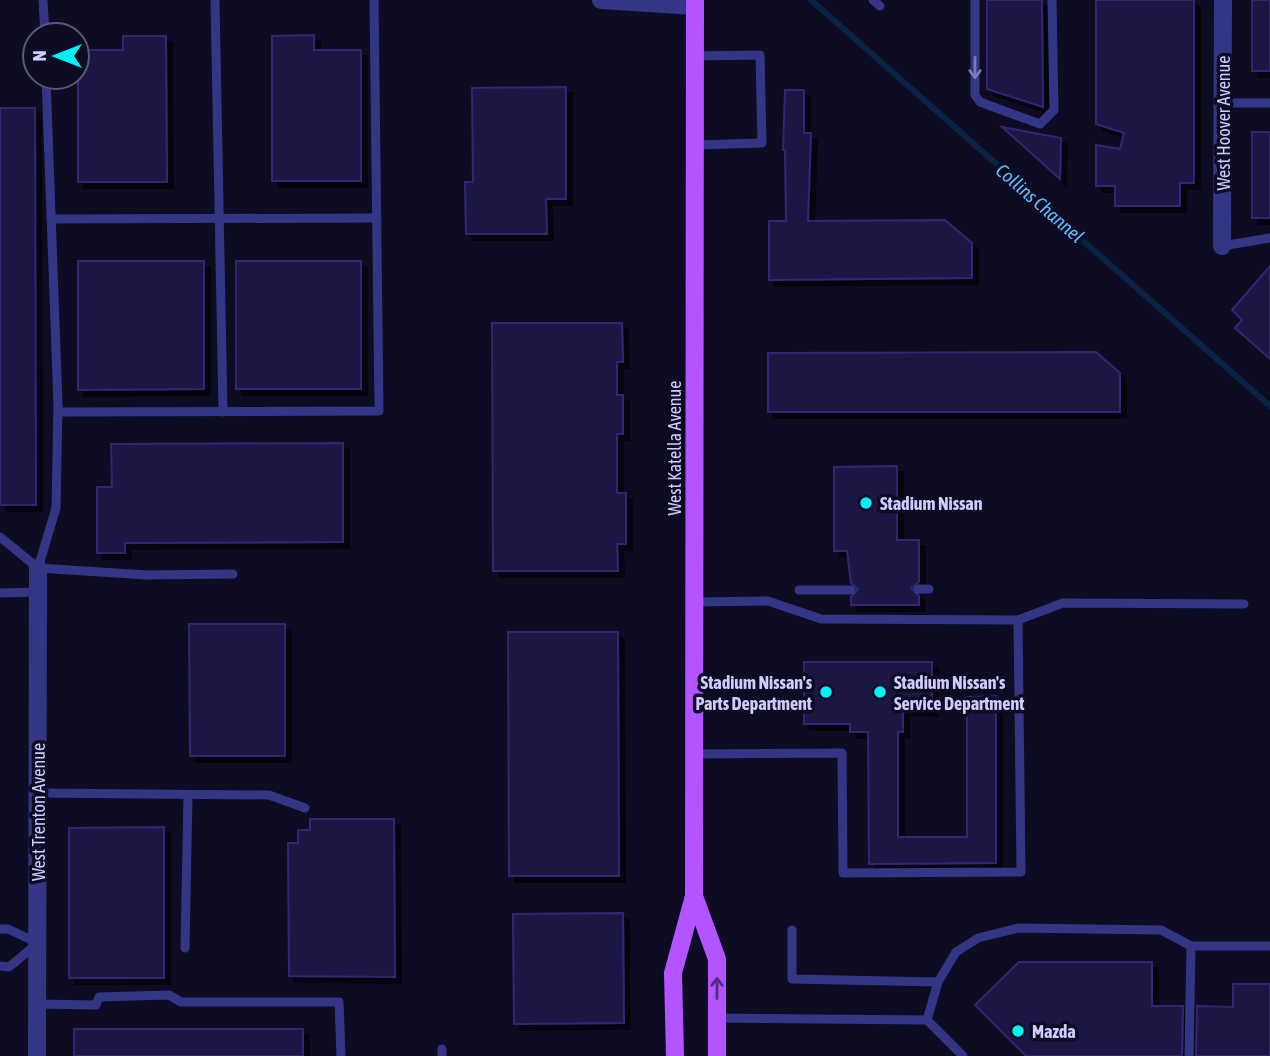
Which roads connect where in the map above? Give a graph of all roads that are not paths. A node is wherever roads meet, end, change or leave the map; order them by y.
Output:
1 (43, 0) edge
2 (215, 0) edge
3 (374, 0) edge
4 (601, 0) edge
5 (975, 0) edge
6 (1052, 0) edge
7 (1223, 0) edge
8 (695, 3) edge
9 (44, 21) edge
10 (695, 56) junction
11 (46, 91) edge
12 (1223, 103) junction
13 (1270, 103) edge
14 (695, 145) junction
15 (377, 218) junction
16 (51, 219) junction
17 (221, 219) junction
18 (1270, 238) edge
19 (1222, 246) joint
20 (58, 412) junction
21 (223, 412) junction
22 (0, 537) edge
23 (38, 568) junction
24 (233, 574) dead end
25 (799, 590) dead end
26 (851, 590) dead end
27 (38, 592) junction
28 (0, 593) edge
29 (695, 602) junction
30 (1244, 604) dead end
31 (1018, 620) junction
32 (694, 754) junction
33 (38, 793) junction
34 (188, 795) junction
35 (305, 808) dead end
36 (694, 896) junction
37 (0, 929) edge
38 (792, 930) dead end
39 (38, 943) junction
40 (1270, 946) edge
41 (1191, 947) junction
42 (186, 948) dead end
43 (0, 967) edge
44 (938, 982) junction
45 (38, 1004) junction
46 (717, 1018) junction
47 (927, 1020) junction
48 (37, 1056) edge
49 (341, 1056) edge
50 (675, 1056) edge
51 (717, 1056) edge
52 (963, 1056) edge
53 (1189, 1056) edge

1 - 9 lane
2 - 17 lane
3 - 15 lane
4 - 8 street
5 -> 6 lane
7 - 12 street, West Hoover Avenue
8 - 10 main road, West Katella Avenue
10 - 14 main road, West Katella Avenue
10 - 14 lane
11 - 16 lane
12 - 13 lane
12 - 19 street, West Hoover Avenue
14 - 29 main road, West Katella Avenue
15 - 17 lane
15 - 21 lane
16 - 17 lane
16 - 20 lane
17 - 21 lane
18 - 19 lane
20 - 21 lane
20 - 23 lane
22 - 23 lane
23 - 24 lane
23 - 27 street, West Trenton Avenue
25 - 26 lane
27 - 28 lane
27 - 33 street, West Trenton Avenue
29 - 31 lane
29 - 32 main road, West Katella Avenue
30 - 31 lane
31 - 32 lane
32 - 36 main road, West Katella Avenue
33 - 34 lane
33 - 39 street, West Trenton Avenue
34 - 35 lane
34 - 42 lane
46 -> 36 main road, West Katella Avenue
36 - 50 main road, West Katella Avenue
37 - 39 lane
38 - 44 lane
39 - 43 lane
39 - 45 street, West Trenton Avenue
40 - 41 lane
41 - 44 lane
41 - 53 lane
44 - 47 lane
45 - 48 street, West Trenton Avenue
45 - 49 lane
46 - 47 lane
46 - 51 main road, West Katella Avenue
47 - 52 lane

